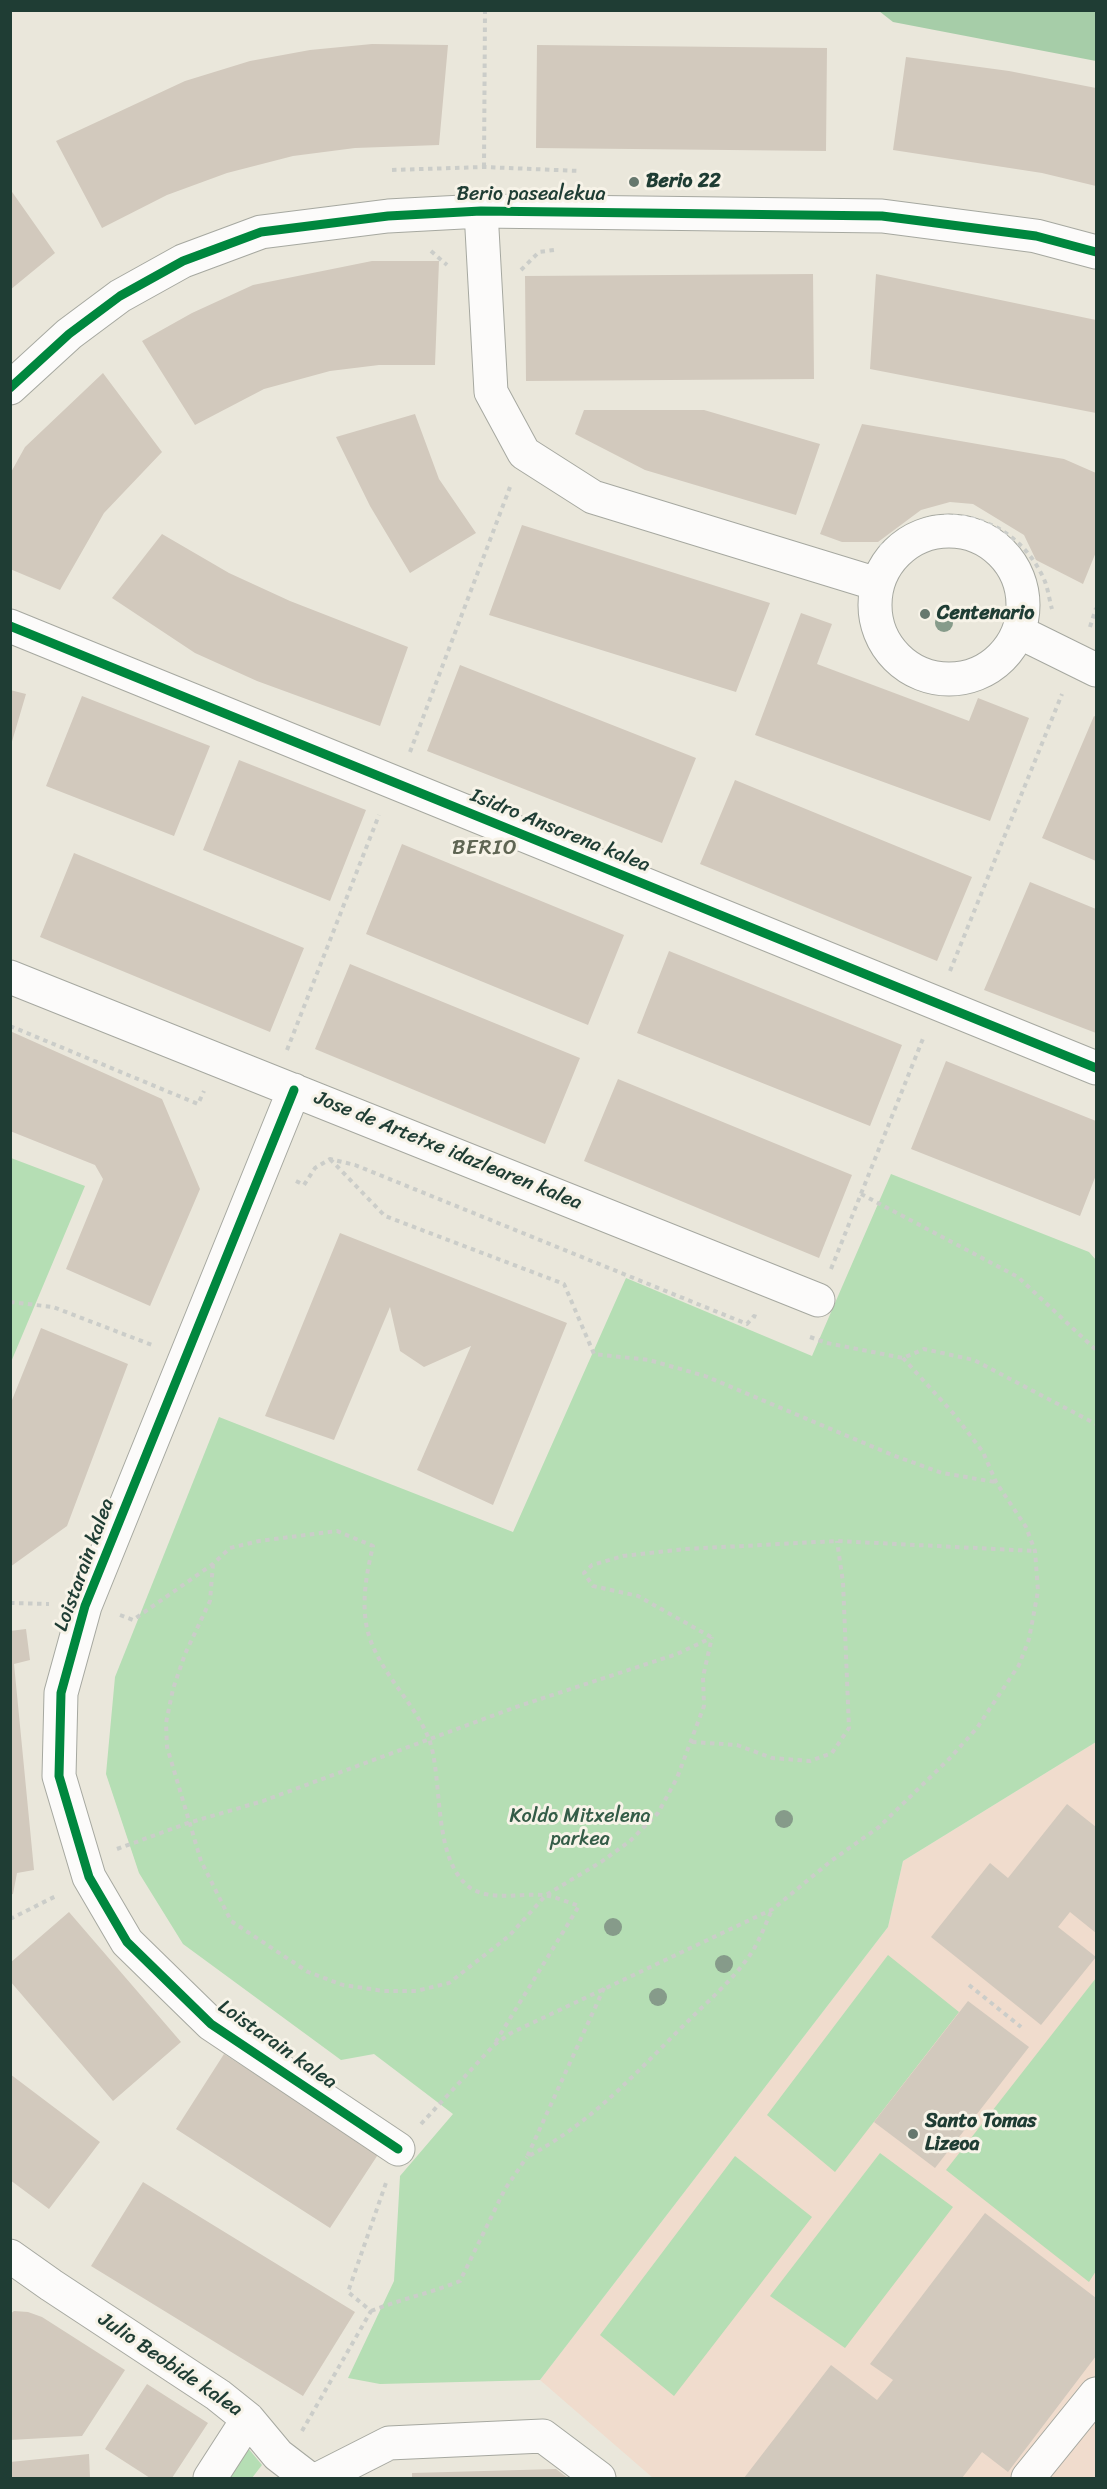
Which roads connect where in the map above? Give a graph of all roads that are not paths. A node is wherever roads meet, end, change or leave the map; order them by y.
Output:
1 (481, 211) junction
2 (1096, 252) edge
3 (10, 388) edge
4 (878, 584) junction
5 (10, 626) edge
6 (1019, 632) junction
7 (1096, 670) edge
8 (10, 977) edge
9 (1096, 1068) edge
10 (294, 1089) junction
11 (818, 1300) road end
12 (398, 2149) road end
13 (10, 2256) edge
14 (10, 2276) edge
15 (51, 2285) junction
16 (1096, 2394) edge
17 (248, 2419) junction
18 (210, 2478) edge
19 (308, 2478) edge
20 (320, 2478) edge
21 (599, 2478) edge
22 (1028, 2478) edge

1 - 2 street, Berio pasealekua
1 - 3 street, Berio pasealekua
1 - 4 street
4 - 6 street
4 - 6 street
5 - 9 street, Isidro Ansorena kalea
6 - 7 street
8 - 10 street, Jose de Artetxe idazlearen kalea
10 - 11 street, Jose de Artetxe idazlearen kalea
10 - 12 street, Loistarain kalea
13 - 15 street
14 - 15 street
15 - 17 street, Julio Beobide kalea
16 - 22 street
17 - 18 street
17 - 19 street, Julio Beobide kalea
20 - 21 street

